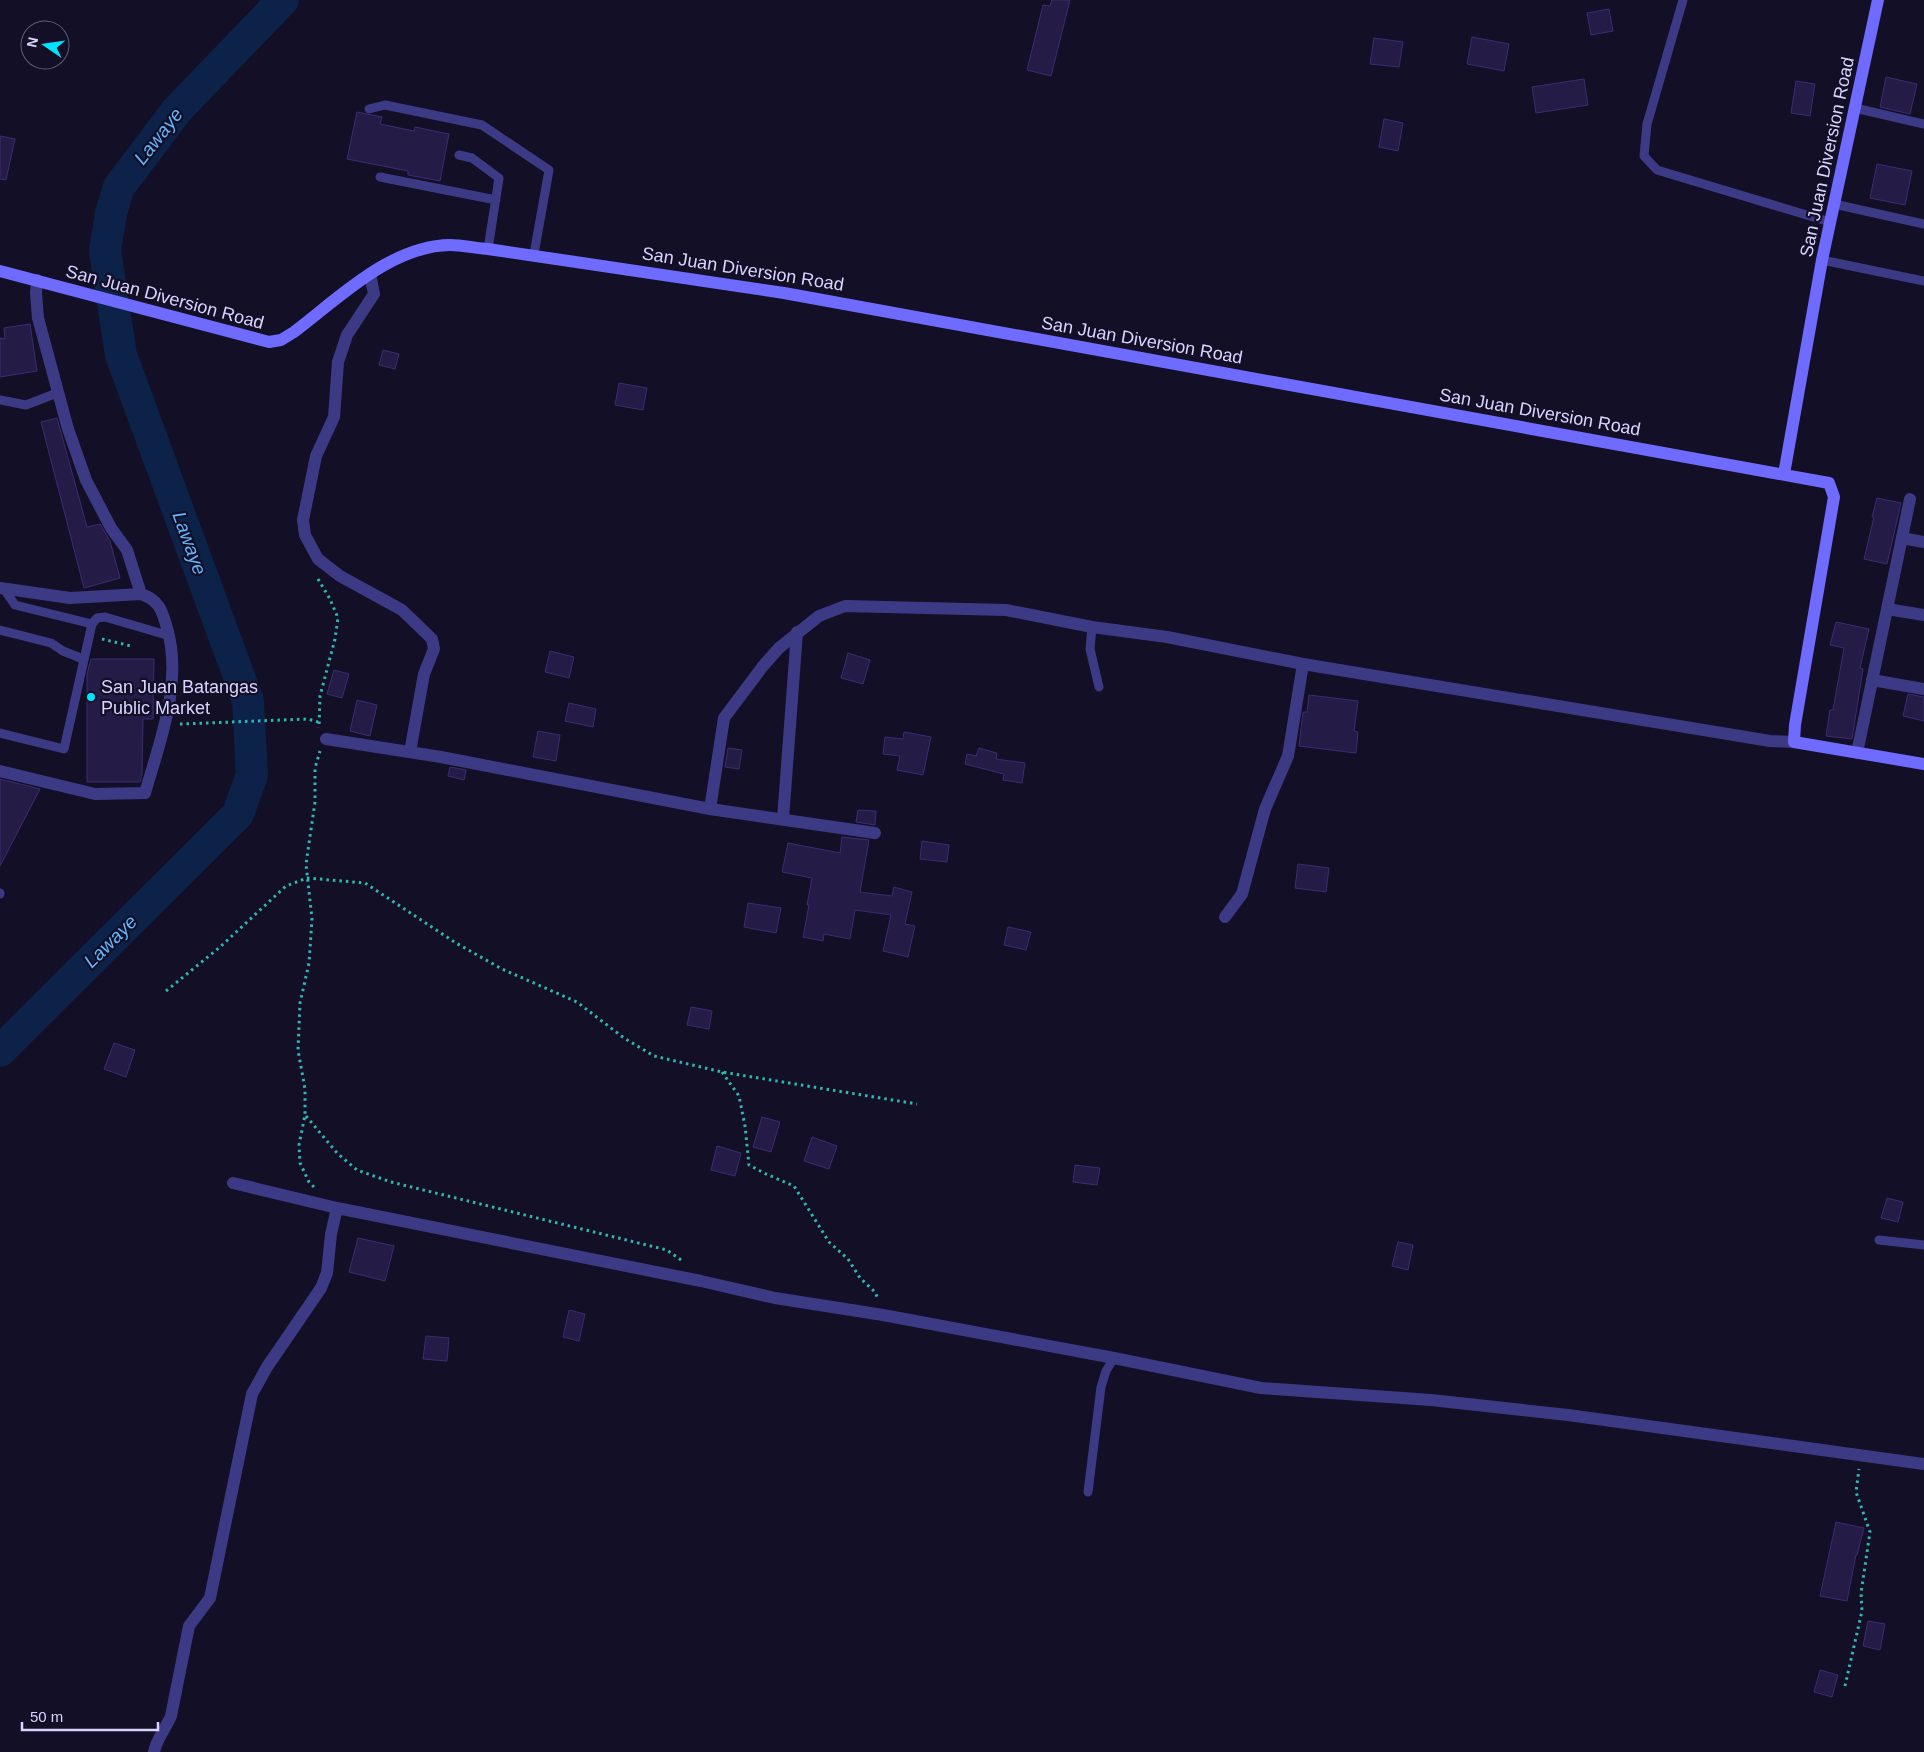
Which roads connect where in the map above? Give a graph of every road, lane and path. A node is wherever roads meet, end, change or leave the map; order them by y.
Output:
1 (1683, 0) edge
2 (1878, 0) edge
3 (1855, 108) junction
4 (369, 109) dead end
5 (1924, 124) edge
6 (459, 156) dead end
7 (380, 177) dead end
8 (496, 200) junction
9 (1834, 204) junction
10 (1830, 222) junction
11 (1924, 224) edge
12 (488, 249) junction
13 (534, 254) junction
14 (1822, 260) junction
15 (0, 272) edge
16 (370, 274) junction
17 (1924, 281) edge
18 (41, 282) junction
19 (57, 393) junction
20 (0, 400) edge
21 (1784, 474) junction
22 (1910, 499) dead end
23 (1902, 538) junction
24 (1924, 542) edge
25 (316, 576) dead end
26 (2, 588) edge
27 (141, 594) junction
28 (1888, 609) junction
29 (1924, 615) edge
30 (92, 624) junction
31 (1092, 627) junction
32 (0, 630) edge
33 (798, 632) junction
34 (90, 636) junction
35 (170, 636) junction
36 (131, 646) dead end
37 (83, 660) junction
38 (1303, 664) junction
39 (1872, 680) junction
40 (1099, 687) dead end
41 (1924, 688) edge
42 (172, 725) dead end
43 (0, 733) edge
44 (326, 739) joint
45 (1794, 742) junction
46 (410, 752) junction
47 (1856, 752) junction
48 (1924, 764) edge
49 (0, 771) edge
50 (710, 809) junction
51 (783, 819) junction
52 (875, 833) dead end
53 (307, 878) junction
54 (1226, 917) dead end
55 (166, 991) dead end
56 (722, 1072) junction
57 (917, 1104) dead end
58 (305, 1115) junction
59 (233, 1183) dead end
60 (316, 1189) dead end
61 (337, 1208) junction
62 (1879, 1240) dead end
63 (1924, 1245) edge
64 (701, 1281) junction
65 (883, 1315) junction
66 (1114, 1358) junction
67 (1860, 1455) junction
68 (1924, 1464) edge
69 (1088, 1492) dead end
70 (1845, 1686) dead end
71 (154, 1752) edge

1 - 10 lane
2 - 3 street, San Juan Diversion Road
3 - 5 lane
3 - 9 street, San Juan Diversion Road
4 - 13 lane
6 - 8 lane
7 - 8 lane
8 - 12 lane
9 - 10 street, San Juan Diversion Road
9 - 11 lane
10 - 14 street, San Juan Diversion Road
12 - 13 street, San Juan Diversion Road
12 - 16 street, San Juan Diversion Road
13 - 21 street, San Juan Diversion Road
14 - 17 lane
14 - 21 street, San Juan Diversion Road
15 - 18 street, San Juan Diversion Road
16 - 18 street, San Juan Diversion Road
16 - 46 street
18 - 19 street
19 - 20 lane
19 - 27 street
21 - 45 street
22 - 23 street
23 - 24 street
23 - 28 street
25 - 42 path
26 - 27 street
26 - 30 lane
27 - 35 street
28 - 29 street
28 - 39 street
30 - 34 lane
30 - 35 lane
31 - 33 street
31 - 38 street
31 - 40 lane
32 - 37 lane
33 - 50 street
33 - 51 street
34 - 36 path
34 - 37 lane
35 - 49 street
37 - 43 lane
38 - 45 street
38 - 54 street
39 - 41 street
39 - 47 street
44 - 46 street
44 - 53 path
45 - 47 street
46 - 50 street
47 - 48 street
50 - 51 street
51 - 52 street
53 - 55 path
53 - 56 path
53 - 58 path
56 - 57 path
56 - 65 path
58 - 60 path
58 - 64 path
59 - 61 street
61 - 64 street
61 - 71 street
62 - 63 lane
64 - 65 street
65 - 66 street
66 - 67 street
66 - 69 lane
67 - 68 street
67 - 70 path

